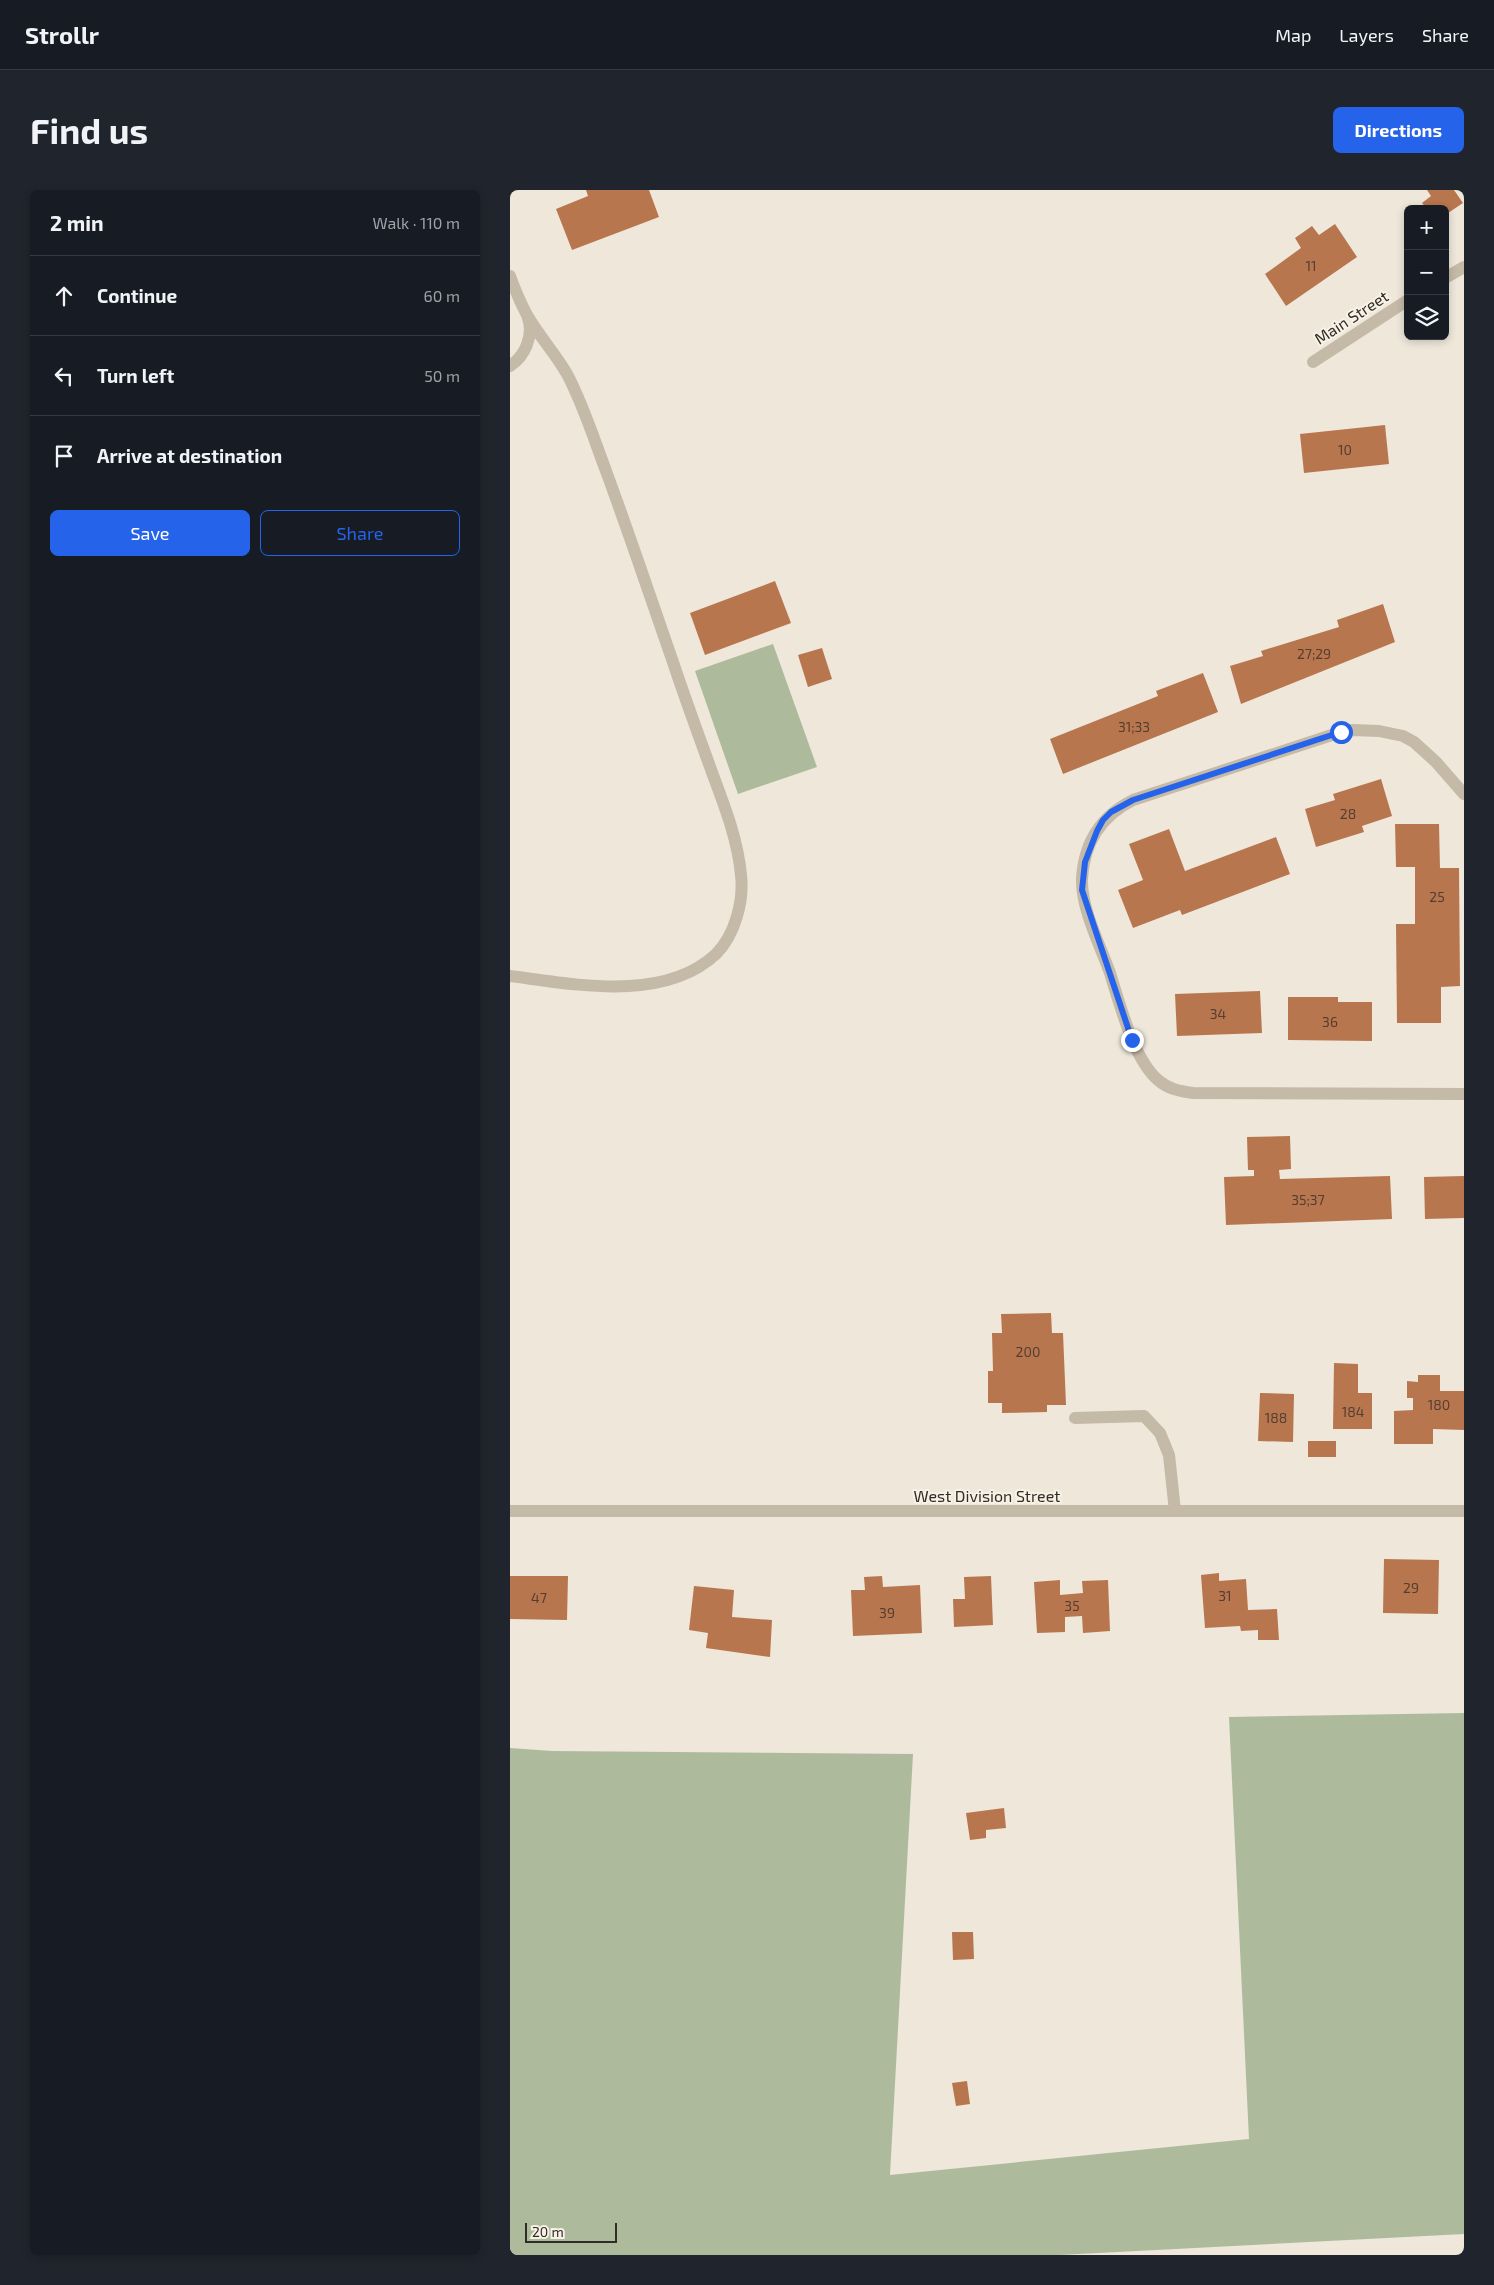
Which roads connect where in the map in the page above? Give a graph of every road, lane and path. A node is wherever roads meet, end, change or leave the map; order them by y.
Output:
1 (1464, 267) edge
2 (510, 276) edge
3 (1449, 276) edge
4 (514, 294) edge
5 (1404, 303) edge
6 (528, 316) junction
7 (1312, 362) dead end
8 (510, 366) edge
9 (1464, 794) edge
10 (510, 976) edge
11 (1464, 1094) edge
12 (1075, 1418) dead end
13 (510, 1511) edge
14 (1175, 1511) junction
15 (1464, 1511) edge

1 - 3 street
2 - 4 street
4 - 6 street
5 - 7 street, Main Street
6 - 8 street
6 - 10 street
9 - 11 street
12 - 14 street
13 - 14 street, West Division Street
14 - 15 street, West Division Street

